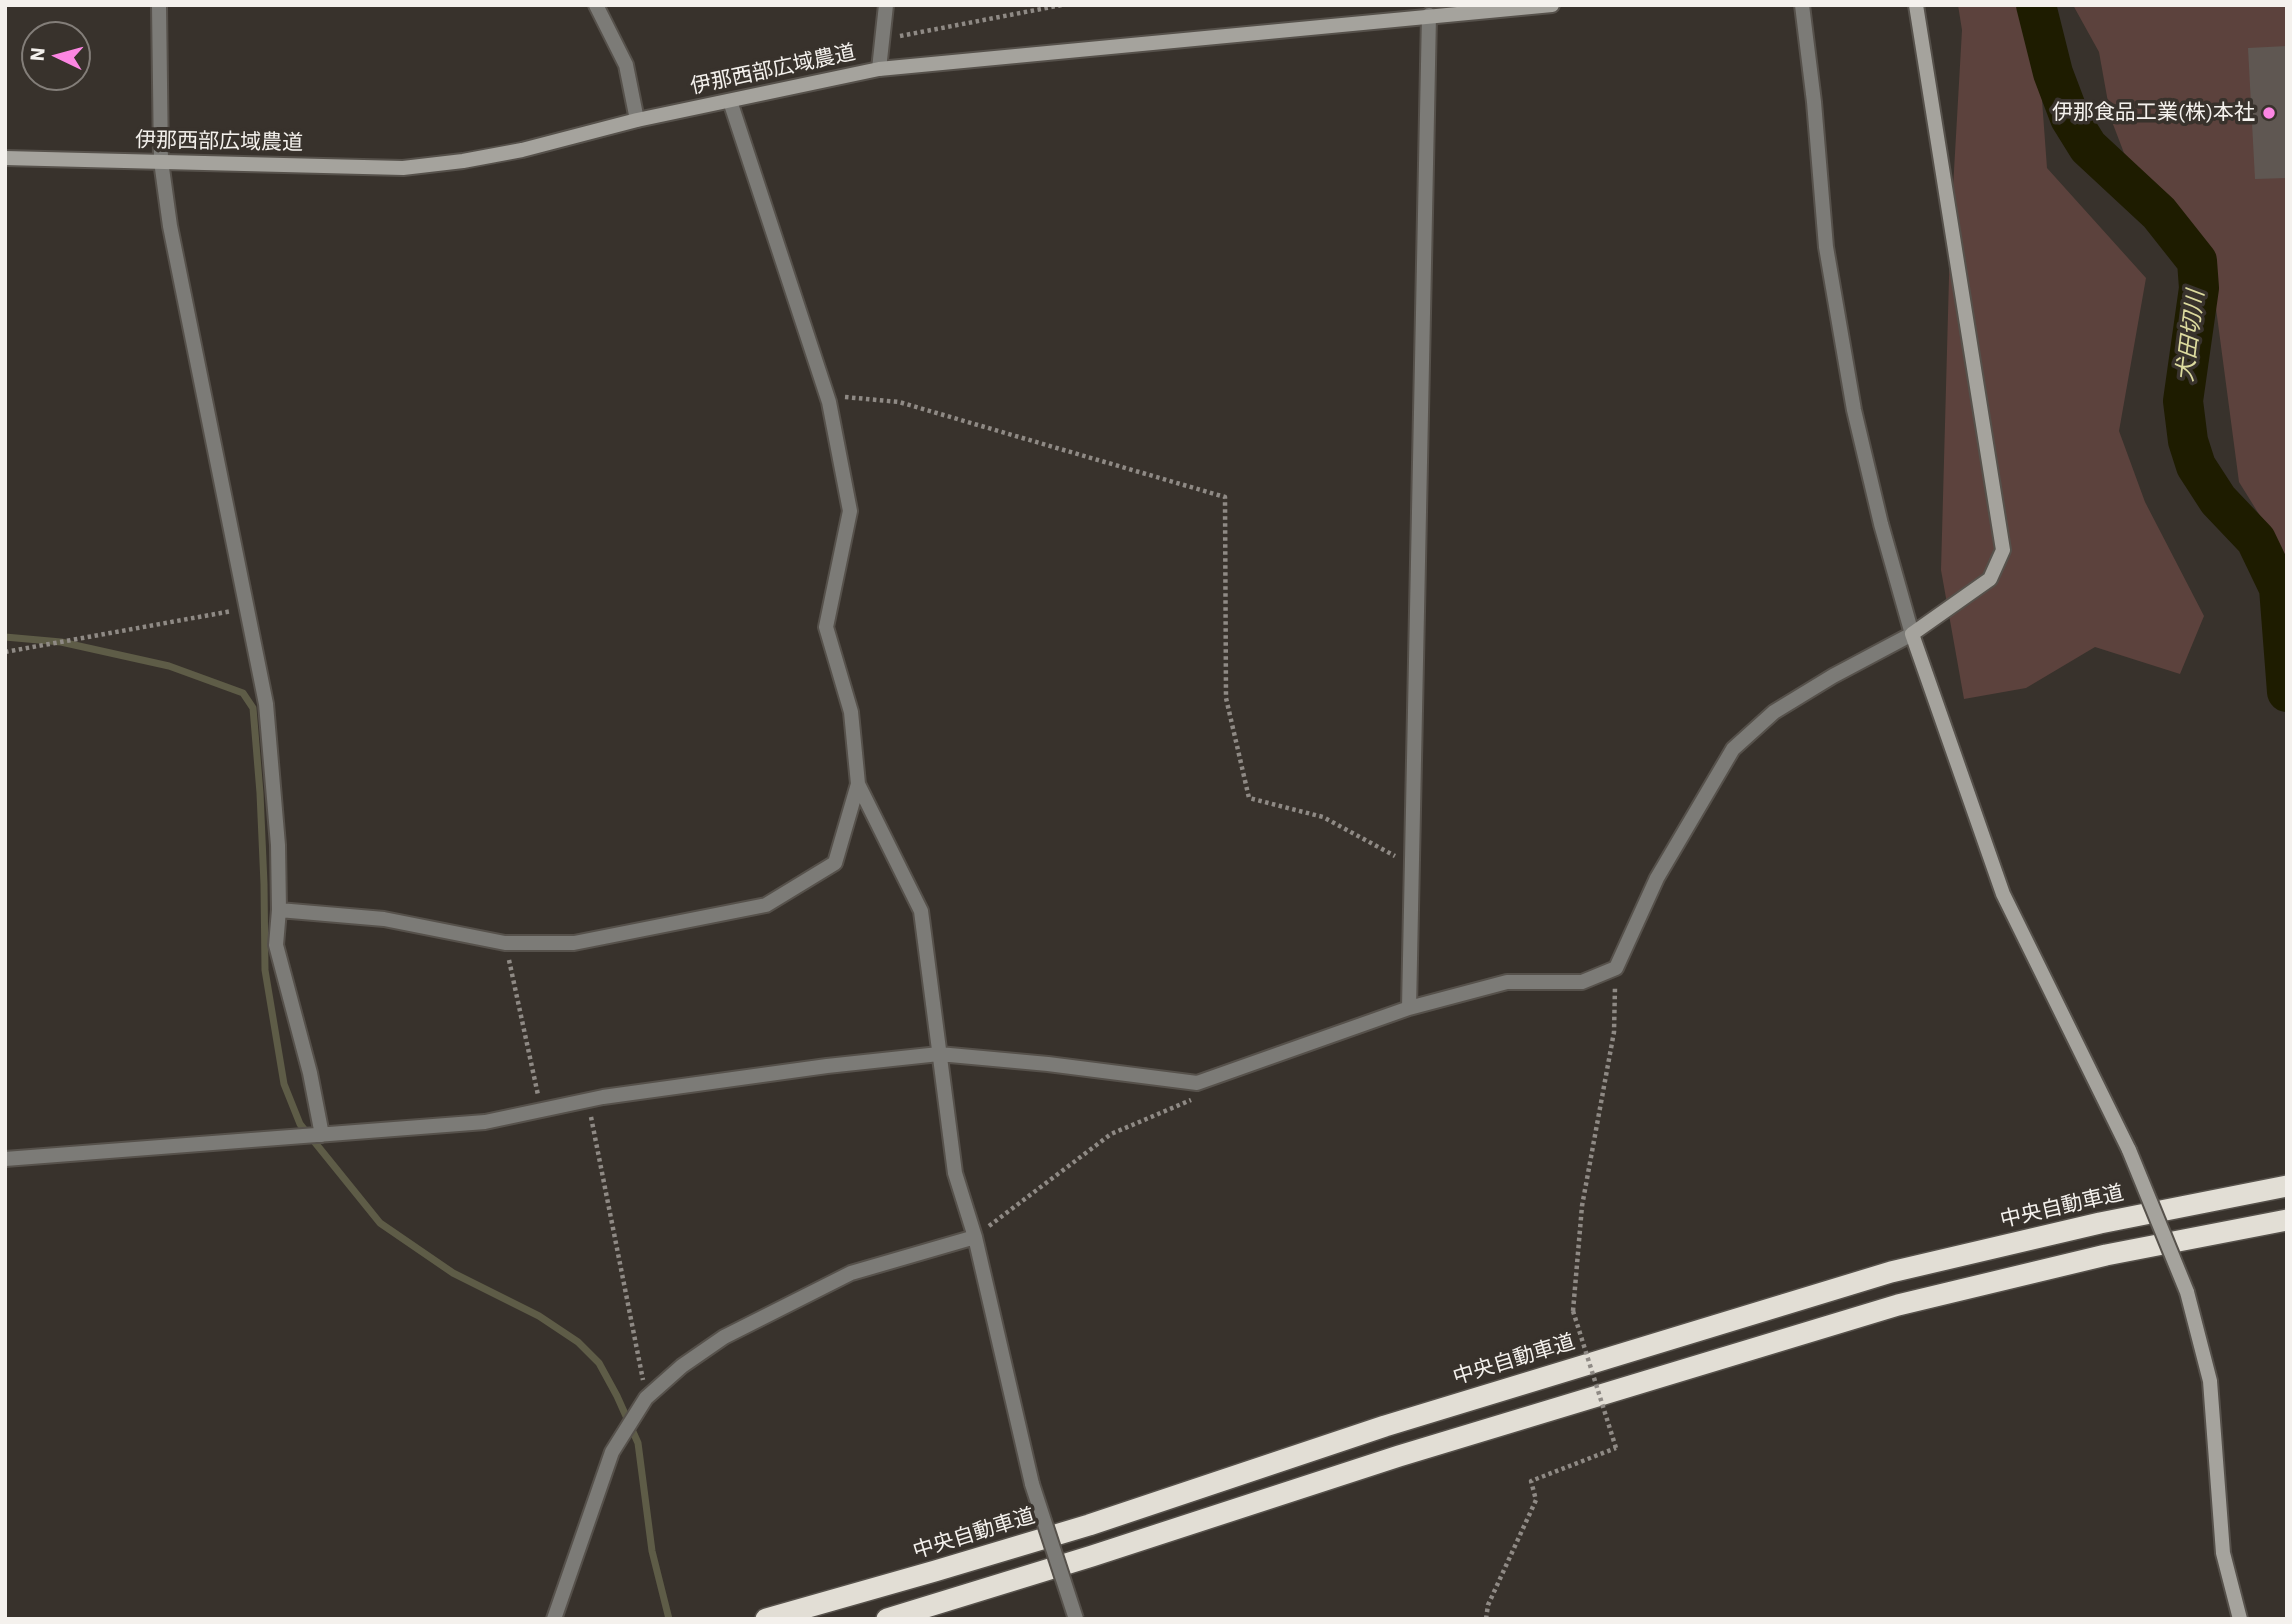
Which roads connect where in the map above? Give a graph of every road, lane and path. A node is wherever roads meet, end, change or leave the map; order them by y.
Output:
1 (159, 5) edge
2 (596, 5) edge
3 (886, 5) edge
4 (1062, 5) edge
5 (1552, 5) edge
6 (1916, 5) edge
7 (1802, 9) edge
8 (1429, 15) junction
9 (882, 40) junction
10 (879, 69) junction
11 (730, 101) junction
12 (637, 120) junction
13 (5, 158) edge
14 (161, 161) junction
15 (827, 396) junction
16 (246, 609) junction
17 (1912, 634) junction
18 (5, 652) edge
19 (858, 784) junction
20 (1412, 866) junction
21 (279, 911) junction
22 (505, 943) junction
23 (1616, 968) junction
24 (1409, 1008) junction
25 (939, 1054) junction
26 (1205, 1081) junction
27 (588, 1100) junction
28 (542, 1110) junction
29 (322, 1135) junction
30 (5, 1159) edge
31 (2287, 1186) edge
32 (2287, 1220) edge
33 (975, 1237) junction
34 (646, 1398) junction
35 (556, 1615) edge
36 (765, 1619) edge
37 (887, 1619) edge
38 (1076, 1619) edge
39 (1486, 1619) edge
40 (2240, 1619) edge

1 - 14 street
2 - 12 street
3 - 9 street
4 - 9 path
5 - 8 street, 伊那西部広域農道
6 - 17 street
7 - 17 street
8 - 10 street, 伊那西部広域農道
8 - 20 street
9 - 10 street
10 - 11 street, 伊那西部広域農道
11 - 12 street, 伊那西部広域農道
11 - 15 street
12 - 14 street, 伊那西部広域農道
13 - 14 street, 伊那西部広域農道
14 - 16 street
15 - 19 street
15 - 20 path
16 - 18 path
16 - 21 street
17 - 23 street
17 - 40 street, bridge
19 - 22 street
19 - 25 street
20 - 24 street
21 - 22 street
21 - 29 street
22 - 28 path
23 - 24 street
23 - 39 path, bridge
24 - 26 street
25 - 26 street
25 - 27 street
25 - 33 street
26 - 33 path
27 - 28 street
27 - 34 path
28 - 29 street
29 - 30 street
31 - 36 highway, 中央自動車道
32 - 37 highway
33 - 34 street
33 - 38 street, bridge
34 - 35 street

